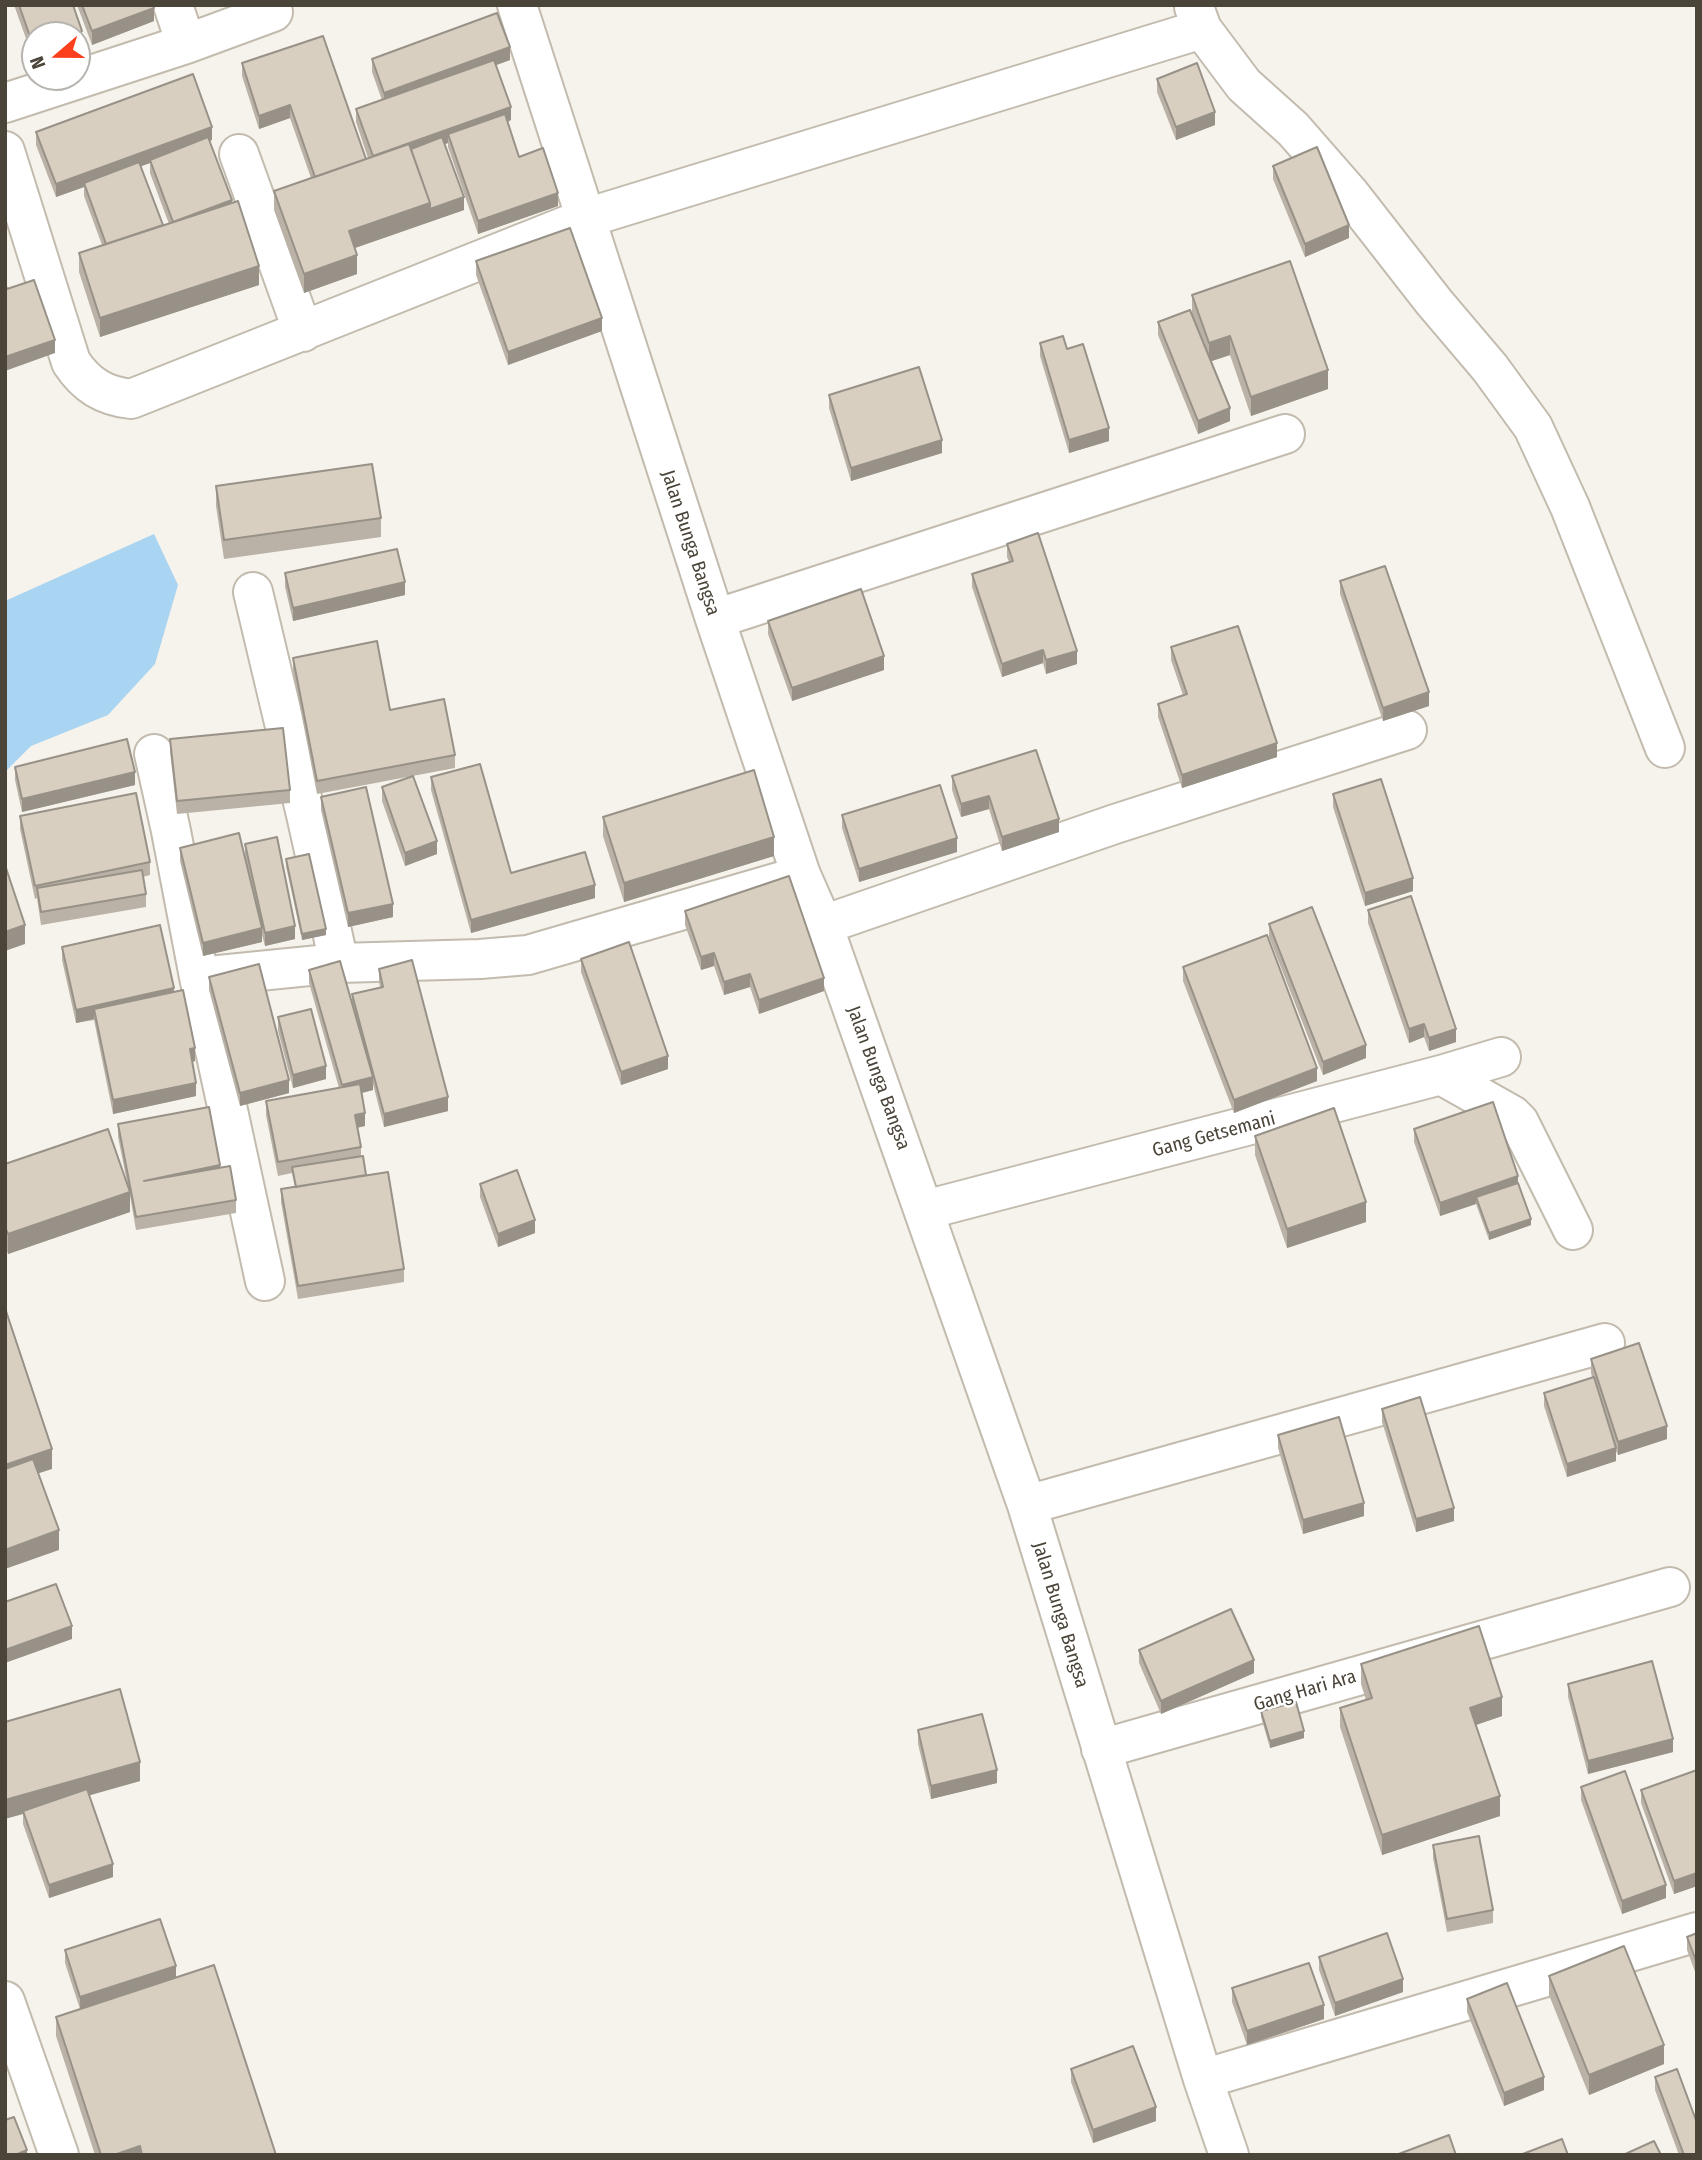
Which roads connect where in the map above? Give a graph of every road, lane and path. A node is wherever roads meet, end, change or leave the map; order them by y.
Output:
1 (173, 5) edge
2 (517, 5) edge
3 (273, 12) dead end
4 (1197, 17) edge
5 (186, 44) junction
6 (5, 103) edge
7 (5, 150) edge
8 (239, 154) dead end
9 (586, 218) junction
10 (303, 331) junction
11 (1284, 434) dead end
12 (253, 592) dead end
13 (715, 620) junction
14 (1407, 730) dead end
15 (1665, 748) dead end
16 (154, 754) dead end
17 (801, 875) junction
18 (823, 925) junction
19 (339, 963) junction
20 (199, 977) junction
21 (1501, 1056) dead end
22 (1441, 1075) junction
23 (925, 1210) junction
24 (1573, 1230) dead end
25 (265, 1281) dead end
26 (1605, 1343) dead end
27 (1027, 1505) junction
28 (1670, 1587) dead end
29 (1101, 1749) junction
30 (1697, 1932) edge
31 (5, 2001) edge
32 (1203, 2079) junction
33 (59, 2155) edge
34 (1229, 2155) edge

1 - 5 street
2 - 9 street, Jalan Bunga Bangsa
3 - 5 street
4 - 9 street
4 - 15 street
5 - 6 street
7 - 10 street
8 - 10 street
9 - 10 street
9 - 13 street, Jalan Bunga Bangsa
11 - 13 street
12 - 19 street
13 - 17 street, Jalan Bunga Bangsa
14 - 18 street
16 - 20 street
17 - 18 street, Jalan Bunga Bangsa
17 - 19 street
18 - 23 street, Jalan Bunga Bangsa
19 - 20 street
20 - 25 street
21 - 22 street, Gang Getsemani
22 - 23 street, Gang Getsemani
22 - 24 street
23 - 27 street, Jalan Bunga Bangsa
26 - 27 street
27 - 29 street, Jalan Bunga Bangsa
28 - 29 street, Gang Hari Ara
29 - 32 street, Jalan Bunga Bangsa
30 - 32 street
31 - 33 street
32 - 34 street, Jalan Bunga Bangsa

